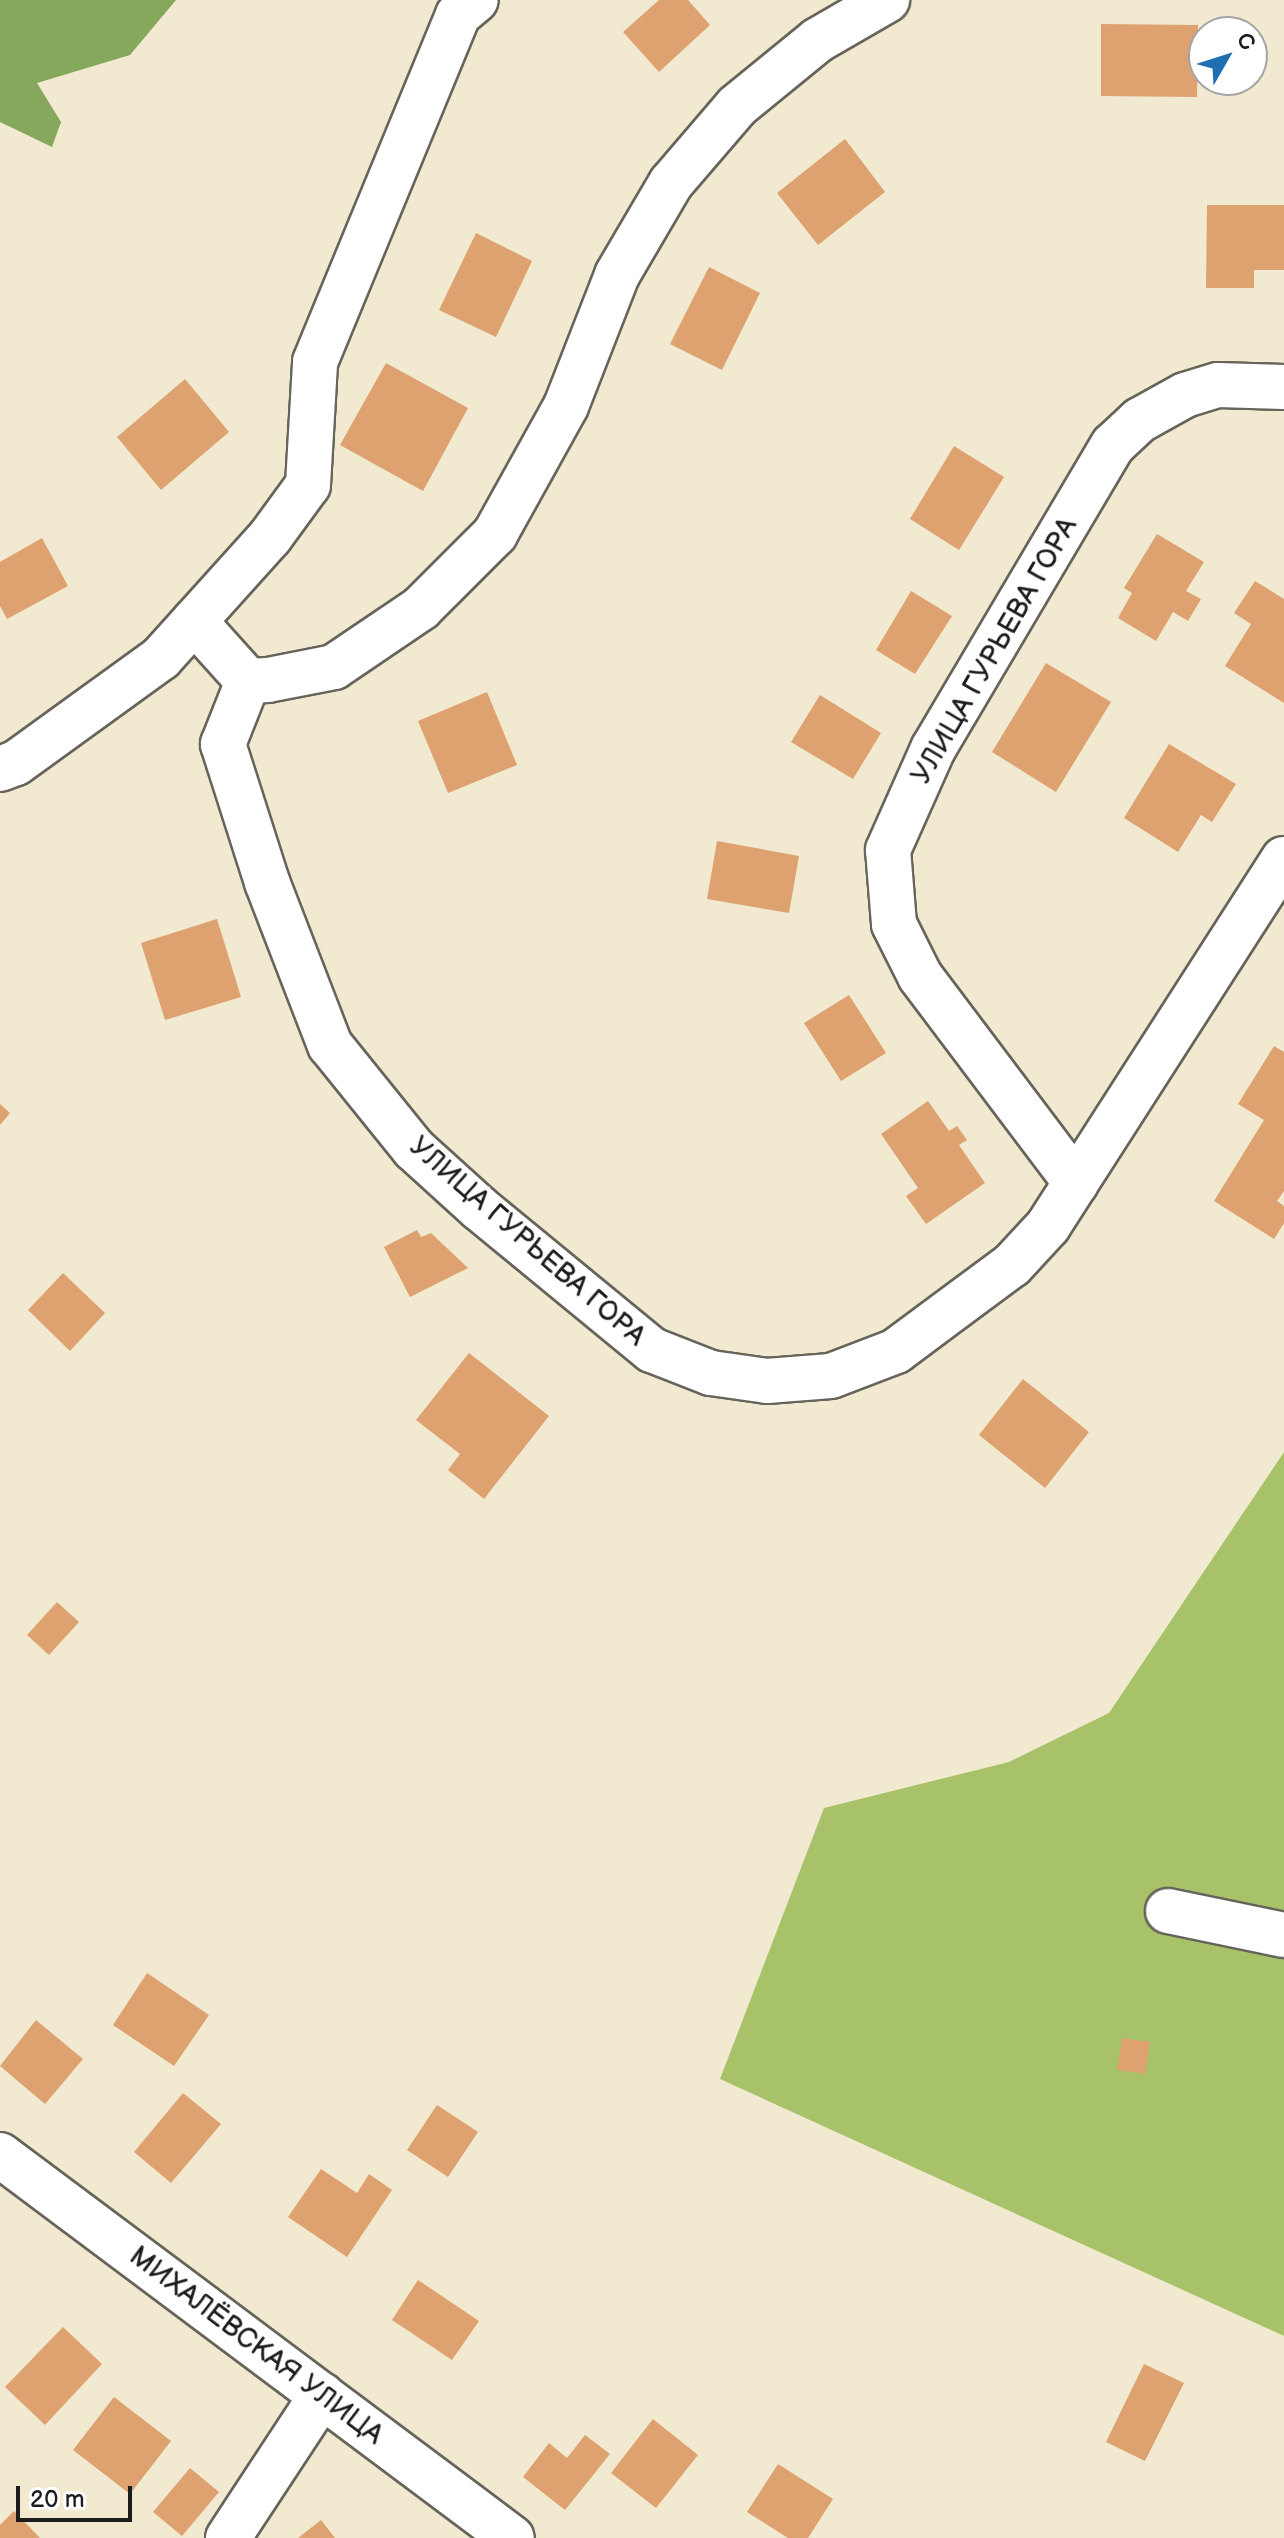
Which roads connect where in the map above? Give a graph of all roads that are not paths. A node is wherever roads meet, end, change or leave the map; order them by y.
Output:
1 (476, 0) edge
2 (887, 0) edge
3 (1284, 387) edge
4 (194, 621) junction
5 (248, 681) junction
6 (0, 769) edge
7 (1284, 859) edge
8 (1076, 1183) junction
9 (1168, 1911) dead end
10 (1284, 1935) edge
11 (0, 2155) edge
12 (322, 2395) junction
13 (228, 2538) edge
14 (512, 2538) edge

1 - 4 street
2 - 5 street
3 - 8 street, УЛИЦА ГУРЬЕВА ГОРА
4 - 5 street
4 - 6 street
5 - 8 street, УЛИЦА ГУРЬЕВА ГОРА
7 - 8 street, УЛИЦА ГУРЬЕВА ГОРА
9 - 10 street
11 - 12 street, МИХАЛЁВСКАЯ УЛИЦА
12 - 13 street
12 - 14 street, МИХАЛЁВСКАЯ УЛИЦА

